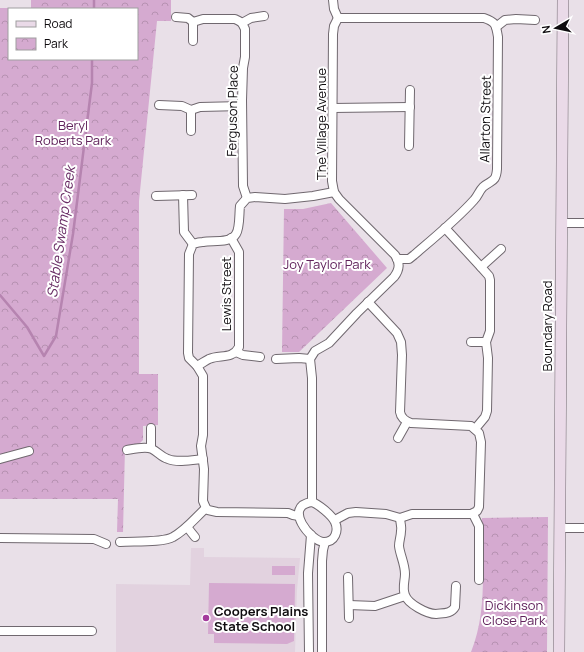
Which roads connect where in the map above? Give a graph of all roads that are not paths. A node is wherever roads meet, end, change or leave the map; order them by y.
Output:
1 (333, 0) edge
2 (563, 0) edge
3 (264, 16) dead end
4 (176, 17) dead end
5 (338, 18) junction
6 (535, 20) dead end
7 (193, 22) junction
8 (242, 23) junction
9 (496, 27) junction
10 (193, 40) dead end
11 (410, 90) dead end
12 (159, 106) dead end
13 (242, 106) junction
14 (410, 107) junction
15 (333, 108) junction
16 (191, 110) junction
17 (191, 131) dead end
18 (409, 146) dead end
19 (334, 192) junction
20 (183, 195) junction
21 (192, 195) dead end
22 (156, 196) dead end
23 (247, 198) junction
24 (562, 223) junction
25 (584, 223) edge
26 (445, 228) junction
27 (231, 238) junction
28 (193, 244) junction
29 (501, 249) dead end
30 (397, 259) junction
31 (481, 267) junction
32 (368, 302) junction
33 (471, 342) dead end
34 (486, 342) junction
35 (236, 352) junction
36 (260, 357) dead end
37 (276, 359) dead end
38 (310, 359) junction
39 (197, 366) junction
40 (407, 422) junction
41 (151, 428) dead end
42 (475, 429) junction
43 (398, 438) dead end
44 (151, 448) junction
45 (127, 450) dead end
46 (29, 451) dead end
47 (0, 459) edge
48 (203, 459) junction
49 (312, 502) junction
50 (206, 508) junction
51 (473, 514) junction
52 (299, 516) junction
53 (400, 518) junction
54 (335, 520) junction
55 (187, 527) junction
56 (560, 528) junction
57 (584, 528) edge
58 (311, 535) junction
59 (195, 537) dead end
60 (0, 538) edge
61 (120, 542) dead end
62 (325, 542) junction
63 (106, 544) dead end
64 (348, 576) dead end
65 (479, 580) dead end
66 (456, 586) dead end
67 (405, 596) junction
68 (349, 605) junction
69 (349, 618) dead end
70 (92, 631) dead end
71 (0, 632) edge
72 (309, 652) edge
73 (322, 652) edge
74 (559, 652) edge

1 - 5 street
2 - 24 main road, Boundary Road
3 - 8 street
4 - 7 street
5 - 9 street
5 - 15 street, The Village Avenue
6 - 9 street
7 - 8 street
7 - 10 street
8 - 13 street, Ferguson Place
9 - 26 street, Allarton Street
11 - 14 street
12 - 16 street
13 - 16 street
13 - 23 street, Ferguson Place
14 - 15 street
14 - 18 street
15 - 19 street, The Village Avenue
16 - 17 street
19 - 23 street
19 - 30 street, The Village Avenue
20 - 21 street
20 - 22 street
20 - 28 street
23 - 27 street
24 - 25 street
24 - 56 main road, Boundary Road
26 - 30 street, Allarton Street
26 - 31 street
27 - 28 street
27 - 35 street, Lewis Street
28 - 39 street
29 - 31 street
30 - 32 street
31 - 34 street
32 - 38 street
32 - 40 street
33 - 34 street
34 - 42 street
35 - 36 street
35 - 39 street
37 - 38 street
38 - 49 street
39 - 48 street
40 - 42 street
40 - 43 street
41 - 44 street
42 - 51 street
44 - 45 street
44 - 48 street
46 - 47 street
48 - 50 street
49 - 52 street
49 - 54 street
50 - 52 street
50 - 55 street
51 - 53 street
51 - 65 street
52 - 58 street
53 - 54 street
53 - 67 street
54 - 62 street
55 - 59 street
55 - 61 street
56 - 57 street
56 - 74 main road, Boundary Road
58 - 62 street
58 - 72 street
60 - 63 street
62 - 73 street
64 - 68 street
66 - 67 street
67 - 68 street
68 - 69 street
70 - 71 street

